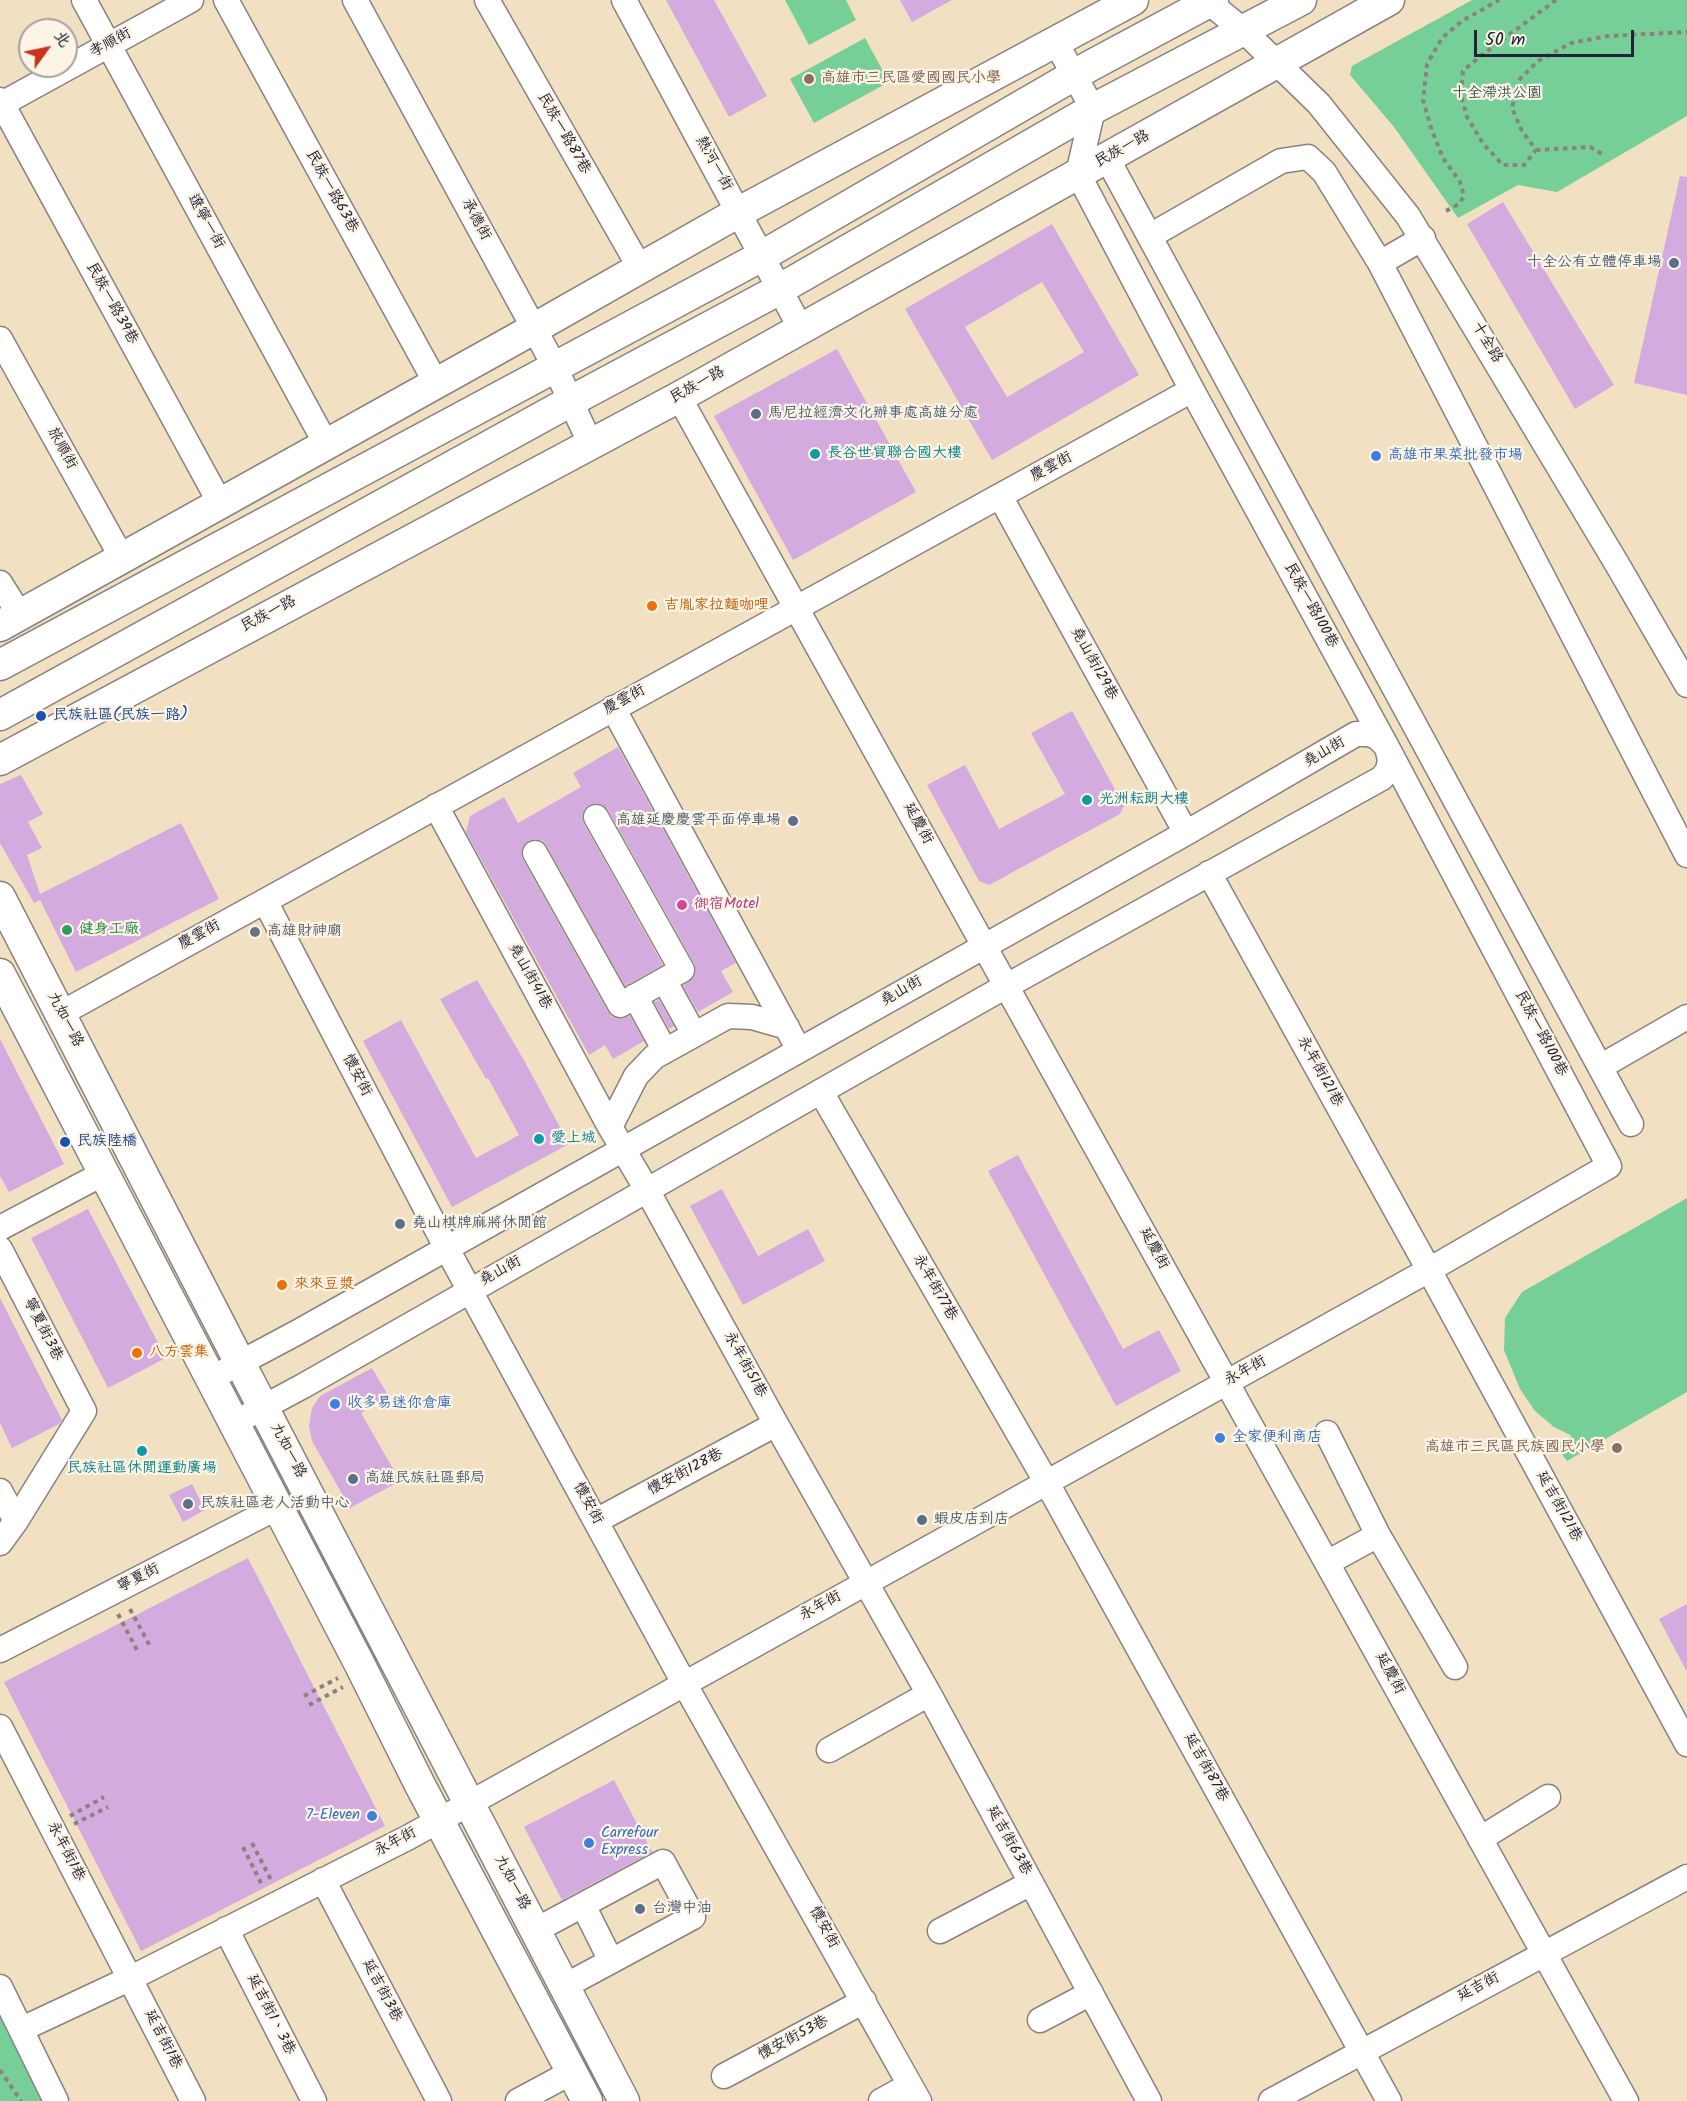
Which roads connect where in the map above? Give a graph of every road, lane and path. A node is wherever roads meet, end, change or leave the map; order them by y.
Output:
1 (84, 0) edge
2 (191, 0) edge
3 (226, 0) edge
4 (355, 0) edge
5 (487, 0) edge
6 (624, 0) edge
7 (1133, 0) edge
8 (1301, 0) edge
9 (1389, 0) edge
10 (1500, 0) edge
11 (1557, 0) edge
12 (1209, 1) edge
13 (1244, 31) junction
14 (1687, 32) edge
15 (1055, 41) junction
16 (109, 45) junction
17 (1276, 62) junction
18 (1074, 75) junction
19 (1, 103) edge
20 (1093, 109) junction
21 (1536, 150) junction
22 (1602, 154) dead end
23 (1107, 158) junction
24 (1078, 174) junction
25 (1446, 211) dead end
26 (739, 212) junction
27 (1150, 237) junction
28 (1423, 238) junction
29 (762, 256) junction
30 (1380, 263) junction
31 (640, 268) junction
32 (780, 289) junction
33 (534, 328) junction
34 (801, 329) junction
35 (0, 339) edge
36 (555, 367) junction
37 (436, 383) junction
38 (1192, 390) junction
39 (679, 397) junction
40 (572, 401) junction
41 (590, 443) junction
42 (326, 444) junction
43 (1000, 496) junction
44 (220, 503) junction
45 (122, 558) junction
46 (0, 583) edge
47 (796, 607) junction
48 (10, 621) edge
49 (0, 665) edge
50 (1683, 670) edge
51 (613, 708) junction
52 (0, 715) edge
53 (1417, 731) junction
54 (1387, 747) junction
55 (0, 760) edge
56 (436, 806) junction
57 (596, 817) dead end
58 (1186, 833) junction
59 (535, 853) dead end
60 (1687, 855) edge
61 (1209, 873) junction
62 (0, 897) edge
63 (265, 901) junction
64 (984, 946) junction
65 (0, 974) edge
66 (664, 980) junction
67 (1007, 986) junction
68 (635, 996) junction
69 (60, 1014) junction
70 (1687, 1017) edge
71 (787, 1027) junction
72 (694, 1034) junction
73 (799, 1050) junction
74 (665, 1051) junction
75 (1600, 1067) junction
76 (821, 1092) junction
77 (1631, 1124) dead end
78 (610, 1127) junction
79 (622, 1148) junction
80 (1609, 1166) joint
81 (104, 1173) junction
82 (647, 1190) junction
83 (0, 1228) edge
84 (446, 1248) junction
85 (0, 1249) edge
86 (1429, 1270) junction
87 (469, 1290) junction
88 (240, 1363) junction
89 (210, 1378) junction
90 (1227, 1383) junction
91 (263, 1407) junction
92 (234, 1423) junction
93 (776, 1424) junction
94 (1327, 1433) dead end
95 (1047, 1483) junction
96 (0, 1491) edge
97 (278, 1507) junction
98 (16, 1521) junction
99 (596, 1521) junction
100 (1378, 1535) junction
101 (0, 1543) edge
102 (1327, 1563) junction
103 (865, 1582) junction
104 (114, 1592) junction
105 (151, 1648) dead end
106 (0, 1650) edge
107 (140, 1654) dead end
108 (1455, 1667) dead end
109 (343, 1675) dead end
110 (684, 1683) junction
111 (348, 1684) dead end
112 (929, 1694) junction
113 (304, 1696) dead end
114 (309, 1705) dead end
115 (0, 1726) edge
116 (1687, 1744) edge
117 (829, 1750) dead end
118 (104, 1797) dead end
119 (1548, 1797) dead end
120 (468, 1802) junction
121 (108, 1807) dead end
122 (69, 1816) dead end
123 (439, 1820) junction
124 (74, 1824) dead end
125 (1480, 1839) junction
126 (252, 1843) dead end
127 (243, 1847) dead end
128 (1687, 1877) edge
129 (323, 1880) junction
130 (1031, 1883) junction
131 (277, 1904) junction
132 (583, 1905) junction
133 (226, 1929) junction
134 (536, 1930) junction
135 (940, 1931) dead end
136 (1544, 1953) junction
137 (611, 1961) junction
138 (130, 1978) junction
139 (565, 1986) junction
140 (0, 1987) edge
141 (1091, 1993) junction
142 (864, 2001) junction
143 (1040, 2020) dead end
144 (22, 2029) junction
145 (1362, 2052) junction
146 (0, 2070) edge
147 (572, 2072) junction
148 (724, 2076) dead end
149 (914, 2093) edge
150 (21, 2101) edge
151 (56, 2101) edge
152 (193, 2101) edge
153 (314, 2101) edge
154 (439, 2101) edge
155 (518, 2101) edge
156 (587, 2101) edge
157 (624, 2101) edge
158 (881, 2101) edge
159 (1149, 2101) edge
160 (1271, 2101) edge
161 (1389, 2101) edge
162 (1626, 2101) edge

1 - 16 street, 遼寧一街
2 - 16 street, 孝順街
3 - 37 street, 民族一路63巷
4 - 33 street, 承德街
5 - 31 street, 民族一路87巷
6 - 26 street, 熱河一街
7 - 15 main road
8 - 13 main road
9 - 17 main road, 民族一路
10 - 25 path
11 - 21 path
12 - 13 street, 十全路
12 - 18 main road
13 - 17 street, 十全路
13 - 20 main road
14 - 21 path
15 - 18 street
15 - 26 main road
16 - 19 street, 孝順街
16 - 42 street, 遼寧一街
17 - 23 main road, 民族一路
17 - 28 street, 十全路
18 - 20 street
18 - 29 main road
19 - 44 street, 民族一路39巷
20 - 24 street
20 - 32 main road
21 - 22 path
23 - 24 main road, 民族一路
23 - 27 street
24 - 34 main road, 民族一路
24 - 38 street, 民族一路100巷
26 - 29 street, 熱河一街
26 - 31 main road
27 - 30 street
27 - 53 street
28 - 30 street
28 - 50 street, 十全路
29 - 32 street, 熱河一街
29 - 36 main road
30 - 60 street
31 - 33 main road
32 - 34 street, 熱河一街
32 - 40 main road
33 - 36 street, 承德街
33 - 37 main road
34 - 39 main road, 民族一路
35 - 45 street, 旅順街
36 - 40 street, 承德街
36 - 49 main road
37 - 42 main road
38 - 43 street, 慶雲街
38 - 54 street, 民族一路100巷
39 - 41 main road, 民族一路
39 - 47 street, 延慶街
40 - 41 street, 承德街
40 - 52 main road
41 - 55 main road, 民族一路
42 - 44 main road
43 - 47 street, 慶雲街
43 - 58 street, 堯山街129巷
44 - 45 main road
45 - 48 main road
46 - 48 street
47 - 51 street, 慶雲街
47 - 64 street, 延慶街
51 - 56 street, 慶雲街
51 - 71 street
53 - 54 street
53 - 75 street
54 - 58 street, 堯山街
54 - 61 street, 堯山街
54 - 80 street, 民族一路100巷
56 - 63 street, 慶雲街
56 - 78 street, 堯山街41巷
57 - 66 street
58 - 64 street, 堯山街
59 - 68 street
61 - 67 street, 堯山街
61 - 86 street, 永年街121巷
62 - 69 main road, 九如一路
63 - 69 street, 慶雲街
63 - 84 street, 懷安街
64 - 67 street, 延慶街
64 - 73 street, 堯山街
65 - 81 main road
66 - 68 street
66 - 72 street
67 - 76 street, 堯山街
67 - 90 street, 延慶街
68 - 74 street
69 - 88 main road, 九如一路
70 - 75 street
71 - 72 street
71 - 73 street
72 - 74 street
73 - 79 street, 堯山街
74 - 78 street
75 - 77 street
76 - 82 street, 堯山街
76 - 95 street, 永年街77巷
78 - 79 street, 堯山街41巷
79 - 82 street, 永年街51巷
79 - 84 street, 堯山街
80 - 86 street, 永年街
81 - 83 street
81 - 89 main road
82 - 87 street, 堯山街
82 - 93 street, 永年街51巷
84 - 87 street, 懷安街
84 - 88 street, 堯山街
85 - 98 street, 寧夏街3巷
86 - 90 street, 永年街
86 - 116 street, 延吉街121巷
87 - 91 street, 堯山街
87 - 99 street, 懷安街
88 - 89 street, 堯山街
88 - 91 main road, 九如一路
89 - 92 main road
90 - 95 street, 永年街
90 - 102 street, 延慶街
91 - 92 street, 堯山街
91 - 120 main road, 九如一路
92 - 97 main road
93 - 99 street, 懷安街128巷
93 - 103 street, 永年街51巷
94 - 100 street
95 - 103 street, 永年街
95 - 145 street, 延吉街87巷
96 - 98 street
97 - 104 street, 寧夏街
97 - 123 main road
98 - 101 street
99 - 110 street, 懷安街
100 - 102 street
100 - 108 street
102 - 125 street, 延慶街
103 - 110 street, 永年街
103 - 112 street, 延吉街63巷
104 - 105 path
104 - 106 street, 寧夏街
104 - 107 path
109 - 113 path
110 - 120 street, 永年街
110 - 142 street, 懷安街
111 - 114 path
112 - 117 street
112 - 130 street, 延吉街63巷
115 - 138 street, 永年街1巷
118 - 122 path
119 - 125 street
120 - 123 street, 永年街
120 - 134 main road, 九如一路
121 - 124 path
123 - 129 street, 永年街
123 - 147 main road
125 - 136 street, 延慶街
126 - 131 path
127 - 131 path
128 - 136 street, 延吉街
129 - 131 street, 永年街
129 - 154 street, 延吉街3巷
130 - 135 street
130 - 141 street, 延吉街63巷
131 - 133 street, 永年街
132 - 134 street
132 - 137 street
132 - 137 street
133 - 138 street, 永年街
133 - 153 street, 延吉街1、3巷
134 - 139 main road, 九如一路
136 - 145 street, 延吉街
136 - 162 street, 延慶街
137 - 139 street
138 - 144 street, 永年街
138 - 152 street, 延吉街1巷
139 - 157 main road, 九如一路
140 - 144 street
141 - 143 street
141 - 159 street, 延吉街63巷
142 - 148 street, 懷安街53巷
142 - 149 street, 懷安街
144 - 151 street
145 - 160 street, 延吉街
145 - 161 street, 延吉街87巷
146 - 150 path
147 - 155 street
147 - 156 main road
149 - 158 street

